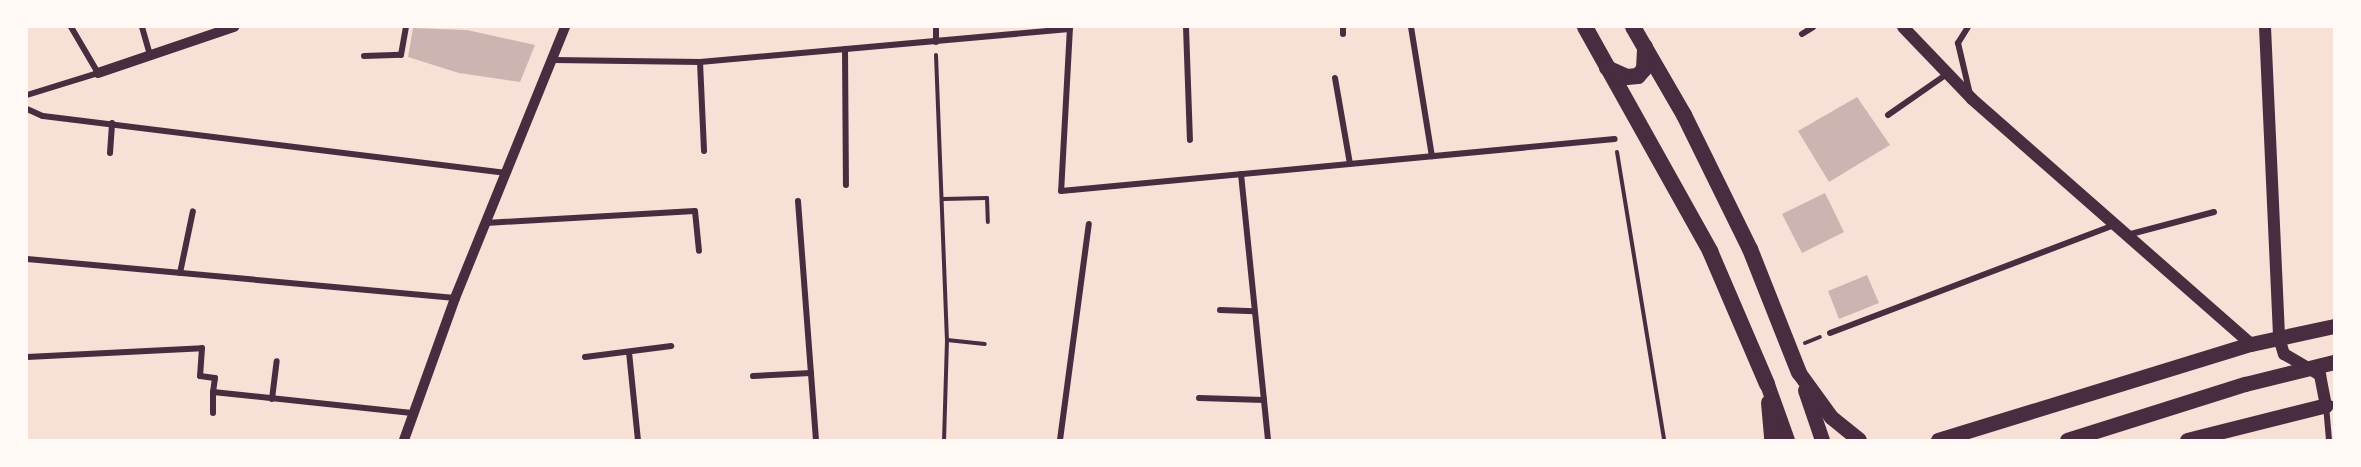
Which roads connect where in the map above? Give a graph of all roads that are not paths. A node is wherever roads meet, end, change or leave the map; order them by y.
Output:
1 (71, 27) edge
2 (142, 27) edge
3 (234, 27) edge
4 (406, 27) edge
5 (566, 27) edge
6 (936, 27) edge
7 (1186, 27) edge
8 (1412, 27) edge
9 (1585, 27) edge
10 (1633, 27) edge
11 (1813, 27) edge
12 (1903, 27) edge
13 (1968, 27) edge
14 (2265, 27) edge
15 (1070, 28) edge
16 (1802, 34) dead end
17 (936, 42) junction
18 (1645, 47) junction
19 (845, 49) junction
20 (150, 55) junction
21 (364, 56) dead end
22 (554, 60) junction
23 (700, 62) junction
24 (1607, 68) junction
25 (98, 73) junction
26 (1947, 74) junction
27 (1335, 78) dead end
28 (27, 94) edge
29 (1972, 99) junction
30 (27, 109) edge
31 (1888, 115) dead end
32 (112, 123) junction
33 (1615, 139) road end
34 (1190, 140) dead end
35 (704, 151) dead end
36 (110, 153) dead end
37 (1432, 156) junction
38 (1350, 164) junction
39 (504, 173) junction
40 (1240, 174) junction
41 (846, 185) dead end
42 (798, 201) dead end
43 (193, 211) dead end
44 (2214, 212) dead end
45 (486, 223) junction
46 (1089, 224) dead end
47 (2112, 226) junction
48 (2124, 236) junction
49 (699, 251) dead end
50 (27, 259) edge
51 (180, 273) junction
52 (455, 298) junction
53 (1220, 310) dead end
54 (1254, 310) junction
55 (2334, 326) edge
56 (1830, 333) road end
57 (2279, 338) junction
58 (2251, 344) junction
59 (671, 346) dead end
60 (629, 352) junction
61 (27, 357) edge
62 (585, 357) dead end
63 (277, 361) dead end
64 (2334, 362) edge
65 (811, 373) junction
66 (1799, 373) junction
67 (753, 376) dead end
68 (1767, 384) junction
69 (213, 392) junction
70 (1199, 398) dead end
71 (272, 399) junction
72 (1264, 400) junction
73 (2330, 404) edge
74 (213, 413) dead end
75 (412, 413) junction
76 (404, 440) edge
77 (639, 440) edge
78 (816, 440) edge
79 (1060, 440) edge
80 (1268, 440) edge
81 (1771, 440) edge
82 (1787, 440) edge
83 (1822, 440) edge
84 (1858, 440) edge
85 (1938, 440) edge
86 (2067, 440) edge
87 (2187, 440) edge
88 (2329, 440) edge

1 - 25 street
2 - 20 street
3 - 20 street
4 - 21 street
5 - 22 street
6 - 17 street
7 - 34 street
8 - 37 street
9 - 24 highway
10 - 18 highway
11 - 16 street
12 - 26 main road
13 - 29 street
14 - 57 main road
15 - 17 street
15 - 40 street
17 - 19 street
18 - 24 highway
18 - 66 highway
19 - 23 street
19 - 41 street
20 - 25 street
22 - 23 street
22 - 39 street
23 - 35 street
24 - 68 highway
25 - 28 street
26 - 29 main road
26 - 31 street
27 - 38 street
29 - 47 main road
30 - 32 street
32 - 36 street
32 - 39 street
33 - 37 street
37 - 38 street
38 - 40 street
39 - 45 street
40 - 54 street
42 - 65 street
43 - 51 street
44 - 48 street
45 - 49 street
45 - 52 street
46 - 79 street
47 - 48 main road
47 - 56 street
48 - 58 main road
50 - 51 street
51 - 52 street
52 - 75 street
53 - 54 street
54 - 72 street
55 - 57 main road
57 - 58 main road
57 - 73 main road
58 - 85 main road
59 - 60 street
60 - 62 street
60 - 77 street
61 - 69 street
63 - 71 street
64 - 86 main road
65 - 67 street
65 - 78 street
66 - 83 main road
66 - 84 main road
68 - 81 main road
68 - 82 main road
69 - 71 street
69 - 74 street
70 - 72 street
71 - 75 street
72 - 80 street
73 - 87 main road
73 - 88 street
75 - 76 street

